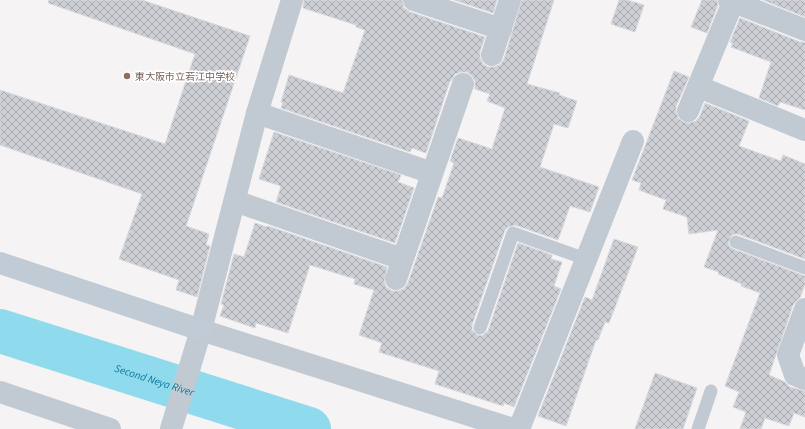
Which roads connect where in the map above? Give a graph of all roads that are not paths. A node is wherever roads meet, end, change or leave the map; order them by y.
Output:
1 (292, 0) edge
2 (414, 0) edge
3 (510, 0) edge
4 (731, 1) edge
5 (501, 29) junction
6 (805, 30) edge
7 (492, 55) dead end
8 (463, 84) dead end
9 (699, 87) junction
10 (688, 111) dead end
11 (258, 113) junction
12 (805, 130) edge
13 (634, 141) dead end
14 (432, 173) junction
15 (234, 201) junction
16 (736, 242) dead end
17 (586, 259) junction
18 (0, 263) edge
19 (805, 268) edge
20 (805, 309) edge
21 (480, 328) dead end
22 (201, 330) junction
23 (805, 380) edge
24 (711, 391) dead end
25 (0, 392) edge
26 (110, 429) edge
27 (171, 429) edge
28 (513, 429) edge
29 (519, 429) edge
30 (698, 429) edge

1 - 11 street
2 - 5 street
3 - 5 street
4 - 6 street
4 - 9 street
5 - 7 street
8 - 14 street
9 - 10 street
9 - 12 street
11 - 14 street
11 - 15 street
13 - 17 street
14 - 15 street
15 - 22 street
16 - 19 lane
17 - 21 lane
17 - 29 street
18 - 22 street
20 - 23 street
22 - 27 street
22 - 28 street
24 - 30 lane
25 - 26 street

